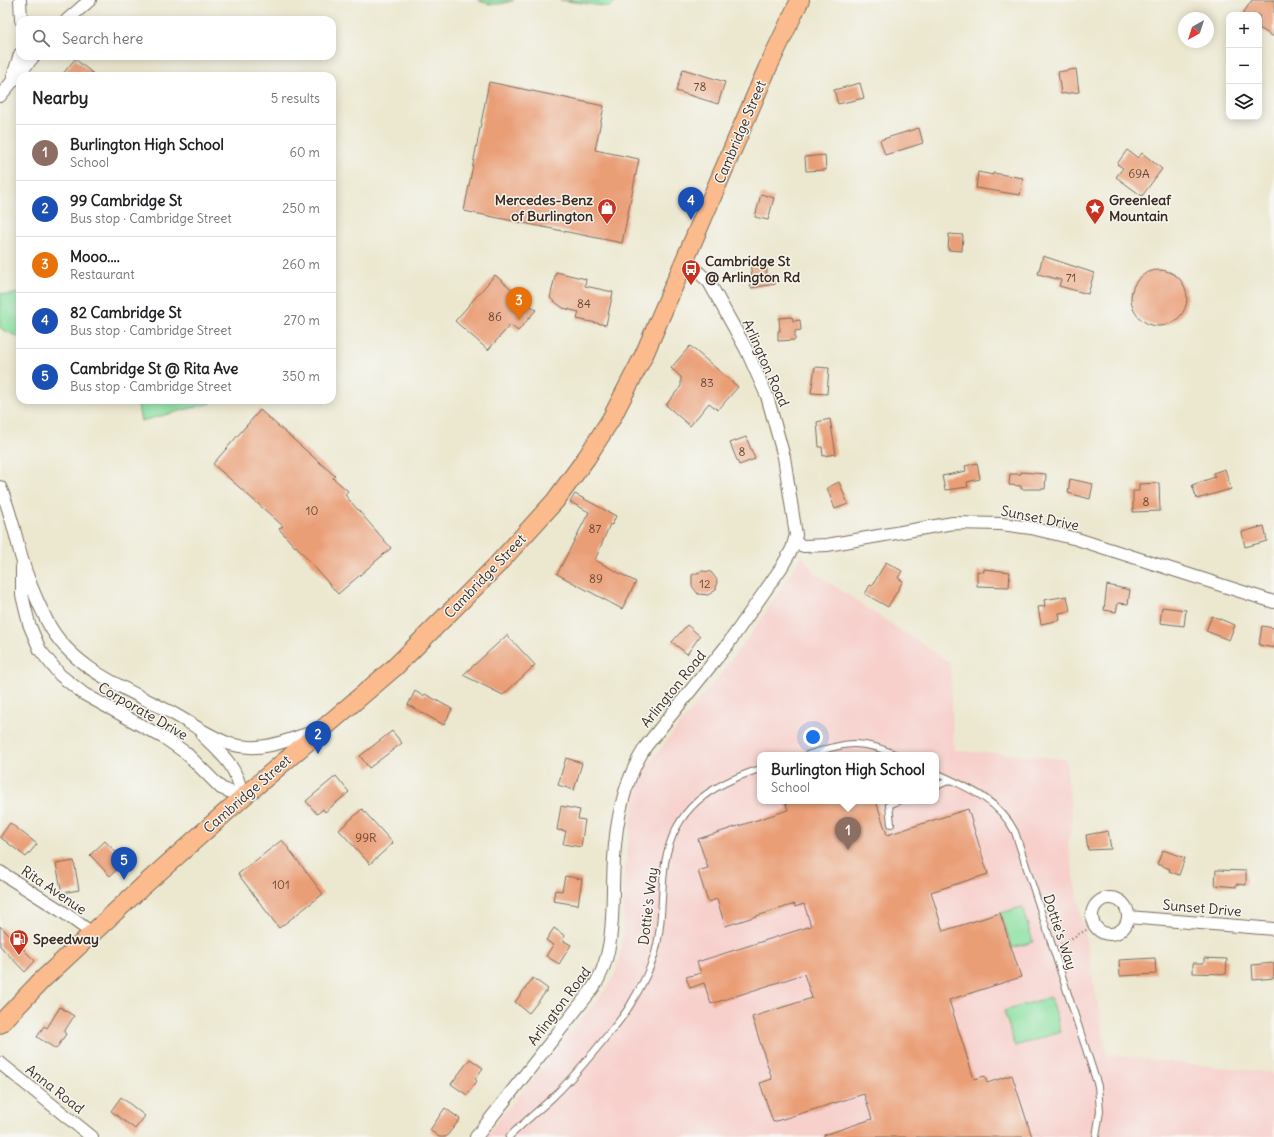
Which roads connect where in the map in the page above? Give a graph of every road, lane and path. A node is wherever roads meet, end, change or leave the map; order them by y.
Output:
1 (20, 0) edge
2 (90, 0) edge
3 (800, 0) edge
4 (21, 16) edge
5 (72, 16) edge
6 (18, 60) edge
7 (30, 60) edge
8 (20, 72) edge
9 (16, 76) edge
10 (10, 83) junction
11 (0, 96) edge
12 (685, 260) junction
13 (0, 487) edge
14 (794, 543) junction
15 (22, 558) junction
16 (1274, 602) edge
17 (174, 714) junction
18 (324, 728) junction
19 (817, 752) edge
20 (890, 752) edge
21 (757, 771) edge
22 (939, 774) edge
23 (951, 780) junction
24 (939, 785) edge
25 (243, 797) junction
26 (891, 804) edge
27 (891, 824) dead end
28 (0, 872) edge
29 (1128, 917) junction
30 (1095, 925) junction
31 (1274, 929) edge
32 (92, 933) junction
33 (1053, 949) junction
34 (0, 1024) edge
35 (0, 1063) edge
36 (92, 1137) edge
37 (476, 1137) edge
38 (509, 1137) edge
39 (1096, 1137) edge

1 - 4 street
2 - 5 street
3 - 12 main road, Cambridge Street
6 - 10 street
7 - 8 street
9 - 10 street
10 - 11 street
12 - 14 street, Arlington Road
12 - 18 main road, Cambridge Street
13 - 15 street, Corporate Drive
14 - 16 street, Sunset Drive
14 - 37 street, Arlington Road
15 - 17 street, Corporate Drive
15 - 25 street, Corporate Drive
17 - 18 street, Corporate Drive
17 - 25 street, Corporate Drive
18 - 25 main road, Cambridge Street
19 - 20 lane
21 - 38 lane, Dottie's Way
22 - 23 lane, Dottie's Way
23 - 24 lane
23 - 33 lane, Dottie's Way
25 - 32 main road, Cambridge Street
26 - 27 lane
28 - 32 street, Rita Avenue
29 - 30 street
29 - 30 street
29 - 31 street, Sunset Drive
30 - 33 path
32 - 34 main road, Cambridge Street
33 - 39 lane, Dottie's Way
35 - 36 street, Anna Road

